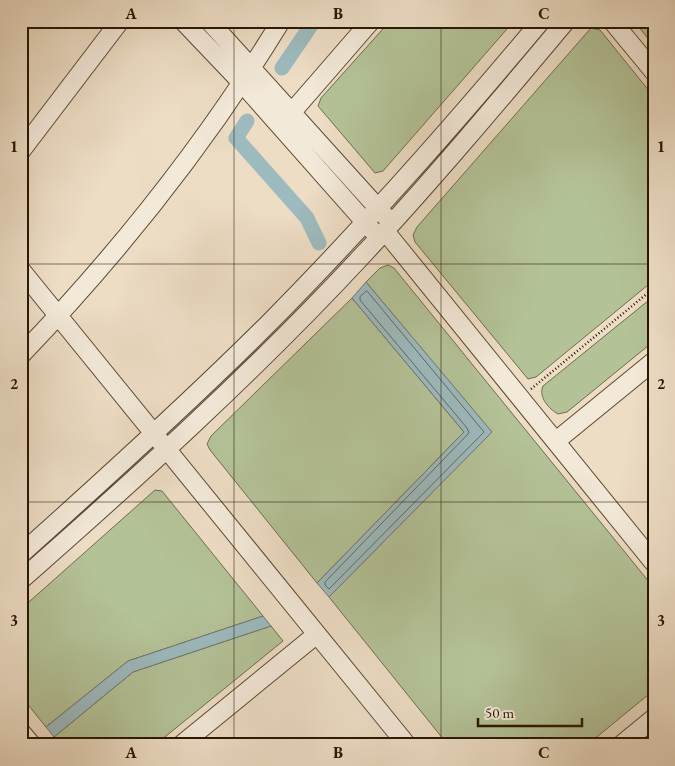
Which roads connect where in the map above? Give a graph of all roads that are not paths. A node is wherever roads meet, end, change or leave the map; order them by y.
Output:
1 (120, 21) edge
2 (183, 21) edge
3 (209, 21) edge
4 (281, 21) edge
5 (371, 21) edge
6 (541, 21) edge
7 (566, 21) edge
8 (612, 21) edge
9 (252, 68) junction
10 (654, 72) edge
11 (242, 84) junction
12 (292, 112) junction
13 (21, 151) edge
14 (378, 209) junction
15 (365, 222) junction
16 (385, 231) junction
17 (21, 270) edge
18 (58, 316) junction
19 (21, 355) edge
20 (654, 361) edge
21 (154, 434) junction
22 (556, 441) junction
23 (166, 449) junction
24 (21, 554) edge
25 (654, 563) edge
26 (21, 580) edge
27 (318, 634) junction
28 (654, 718) edge
29 (21, 732) edge
30 (32, 745) edge
31 (181, 745) edge
32 (407, 745) edge
33 (621, 745) edge

1 - 13 street
2 - 11 street
3 - 9 street
4 - 9 street
5 - 12 street
6 - 14 street
7 - 16 street
8 - 10 street
9 - 11 street
9 - 12 street
11 - 15 street
11 - 18 street
12 - 14 street
14 - 15 street
14 - 16 street
15 - 16 street
15 - 21 street
16 - 22 street
16 - 23 street
17 - 18 street
18 - 19 street
18 - 21 street
20 - 22 street
21 - 23 street
21 - 24 street
22 - 25 street
23 - 26 street
23 - 27 street
27 - 31 street
27 - 32 street
28 - 33 street
29 - 30 street

